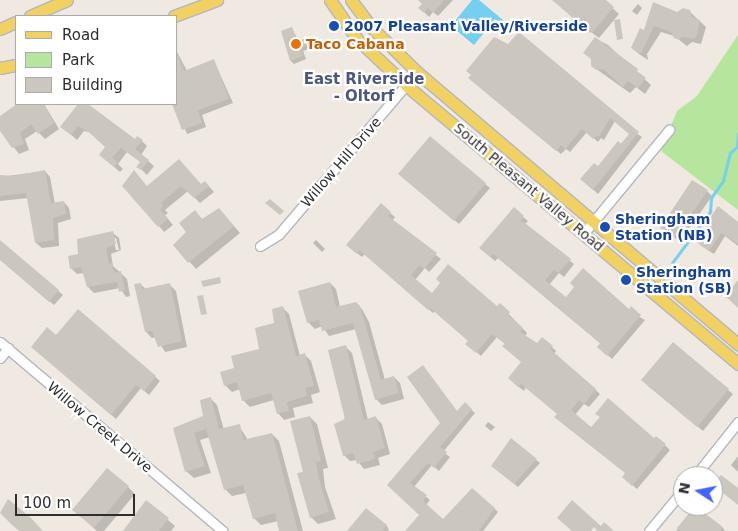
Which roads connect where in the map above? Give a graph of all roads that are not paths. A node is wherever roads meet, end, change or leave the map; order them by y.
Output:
1 (67, 0) edge
2 (217, 0) edge
3 (330, 0) edge
4 (351, 0) edge
5 (32, 15) edge
6 (177, 15) edge
7 (15, 22) edge
8 (0, 29) edge
9 (15, 65) edge
10 (0, 68) edge
11 (417, 72) junction
12 (406, 86) junction
13 (669, 130) dead end
14 (592, 222) junction
15 (584, 233) junction
16 (260, 246) dead end
17 (681, 296) junction
18 (672, 308) junction
19 (0, 342) edge
20 (738, 344) edge
21 (8, 348) junction
22 (0, 358) edge
23 (738, 364) edge
24 (738, 422) edge
25 (703, 466) edge
26 (673, 502) edge
27 (223, 531) edge
28 (648, 531) edge

1 - 5 main road
2 - 6 main road
3 - 12 main road, South Pleasant Valley Road
4 - 11 main road, South Pleasant Valley Road
7 - 8 main road
9 - 10 main road
11 - 12 street, Willow Hill Drive
11 - 14 main road, South Pleasant Valley Road
12 - 15 main road, South Pleasant Valley Road
12 - 16 street, Willow Hill Drive
13 - 14 street
14 - 15 street
14 - 17 main road, South Pleasant Valley Road
15 - 18 main road, South Pleasant Valley Road
17 - 18 main road
17 - 20 main road, South Pleasant Valley Road
18 - 23 main road, South Pleasant Valley Road
19 - 21 street, Willow Creek Drive
21 - 22 street
21 - 27 street, Willow Creek Drive
24 - 25 street
26 - 28 street

